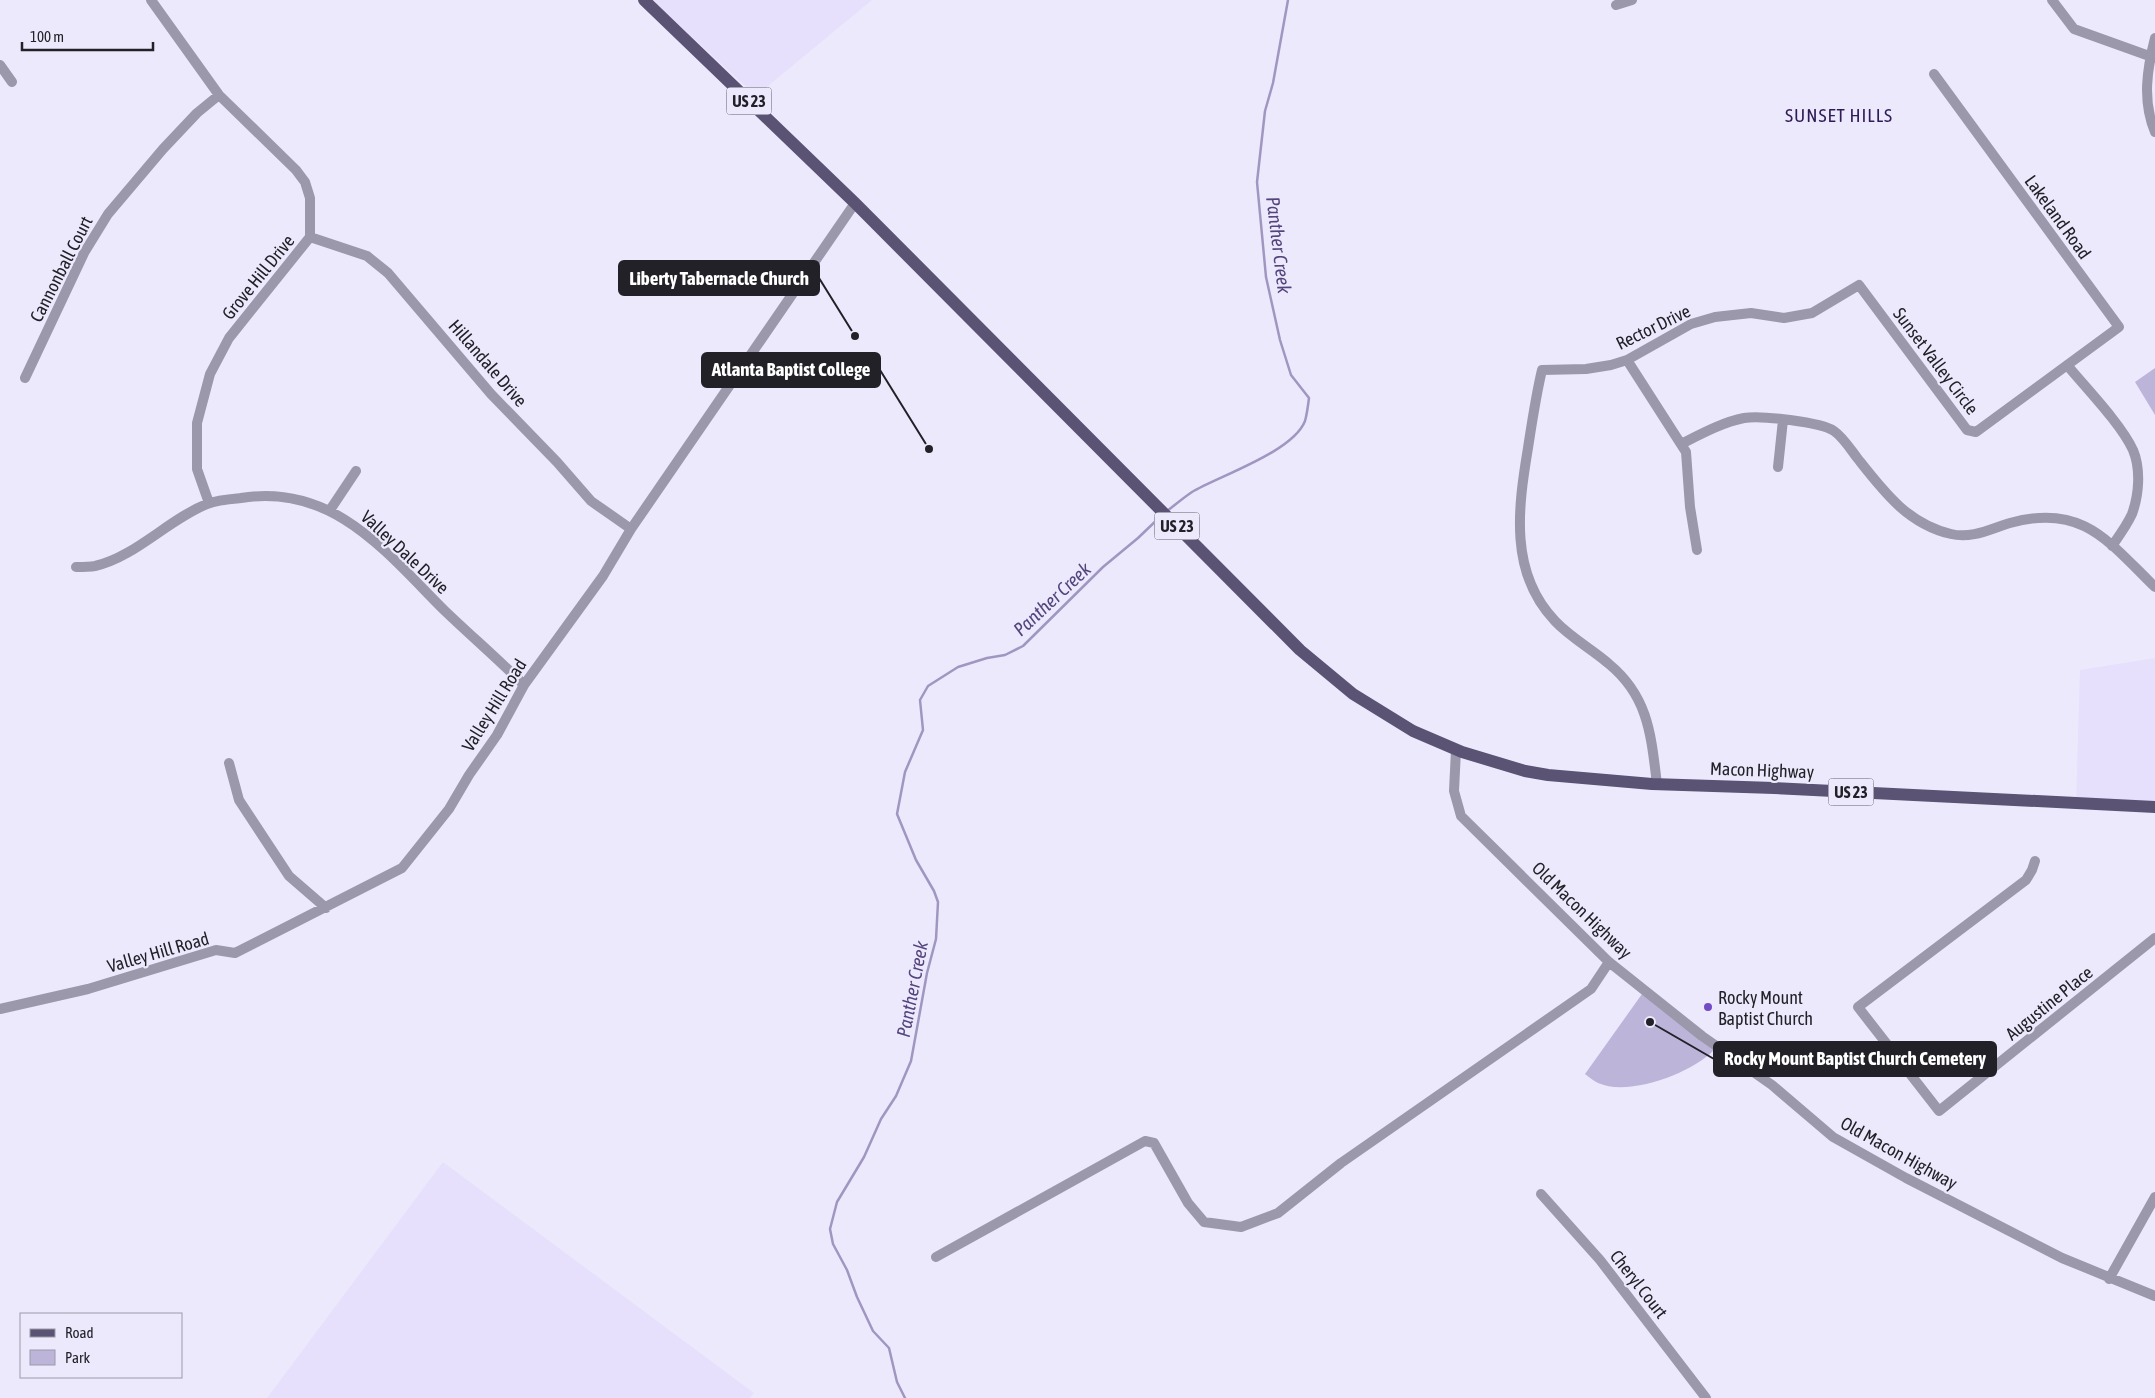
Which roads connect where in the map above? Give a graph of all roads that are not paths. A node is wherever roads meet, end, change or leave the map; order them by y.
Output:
1 (151, 0) edge
2 (644, 0) edge
3 (1632, 0) edge
4 (2052, 0) edge
5 (1616, 5) dead end
6 (2155, 38) edge
7 (2153, 57) edge
8 (0, 65) edge
9 (1934, 74) dead end
10 (12, 82) dead end
11 (219, 95) junction
12 (2155, 132) edge
13 (855, 202) junction
14 (310, 237) junction
15 (1859, 285) joint
16 (1627, 360) junction
17 (2067, 365) junction
18 (25, 378) dead end
19 (1783, 420) junction
20 (1681, 444) junction
21 (1778, 467) dead end
22 (356, 471) dead end
23 (209, 503) junction
24 (330, 510) junction
25 (631, 529) junction
26 (2112, 546) junction
27 (1697, 550) dead end
28 (76, 567) dead end
29 (2155, 587) edge
30 (524, 685) junction
31 (1456, 750) junction
32 (229, 762) dead end
33 (1656, 784) junction
34 (2155, 807) edge
35 (2035, 861) dead end
36 (326, 908) junction
37 (2155, 938) edge
38 (1609, 962) junction
39 (0, 1009) edge
40 (1541, 1194) dead end
41 (2155, 1197) edge
42 (936, 1257) dead end
43 (2109, 1279) junction
44 (2155, 1296) edge
45 (1706, 1398) edge

1 - 11 street, Grove Hill Drive
2 - 13 main road, US 23
3 - 5 street
4 - 7 street
6 - 7 street
7 - 12 street
8 - 10 street
9 - 17 street, Lakeland Road
11 - 14 street, Grove Hill Drive
11 - 18 street, Cannonball Court
13 - 25 street, Valley Hill Road
13 - 31 main road, US 23
14 - 23 street, Grove Hill Drive
14 - 25 street, Hillandale Drive
15 - 16 street, Rector Drive
15 - 17 street, Sunset Valley Circle
16 - 20 street
16 - 33 street, Rector Drive
17 - 26 street
19 - 20 street
19 - 21 street
19 - 26 street
20 - 27 street
22 - 24 street
23 - 24 street, Valley Dale Drive
23 - 28 street, Valley Dale Drive
24 - 30 street, Valley Dale Drive
25 - 30 street, Valley Hill Road
26 - 29 street
30 - 36 street, Valley Hill Road
31 - 33 main road, Macon Highway / US 23
31 - 38 street, Old Macon Highway
32 - 36 street
33 - 34 main road, Macon Highway / US 23
35 - 37 street, Augustine Place
36 - 39 street, Valley Hill Road
38 - 42 street
38 - 43 street, Old Macon Highway
40 - 45 street, Cheryl Court
41 - 43 street
43 - 44 street, Old Macon Highway

